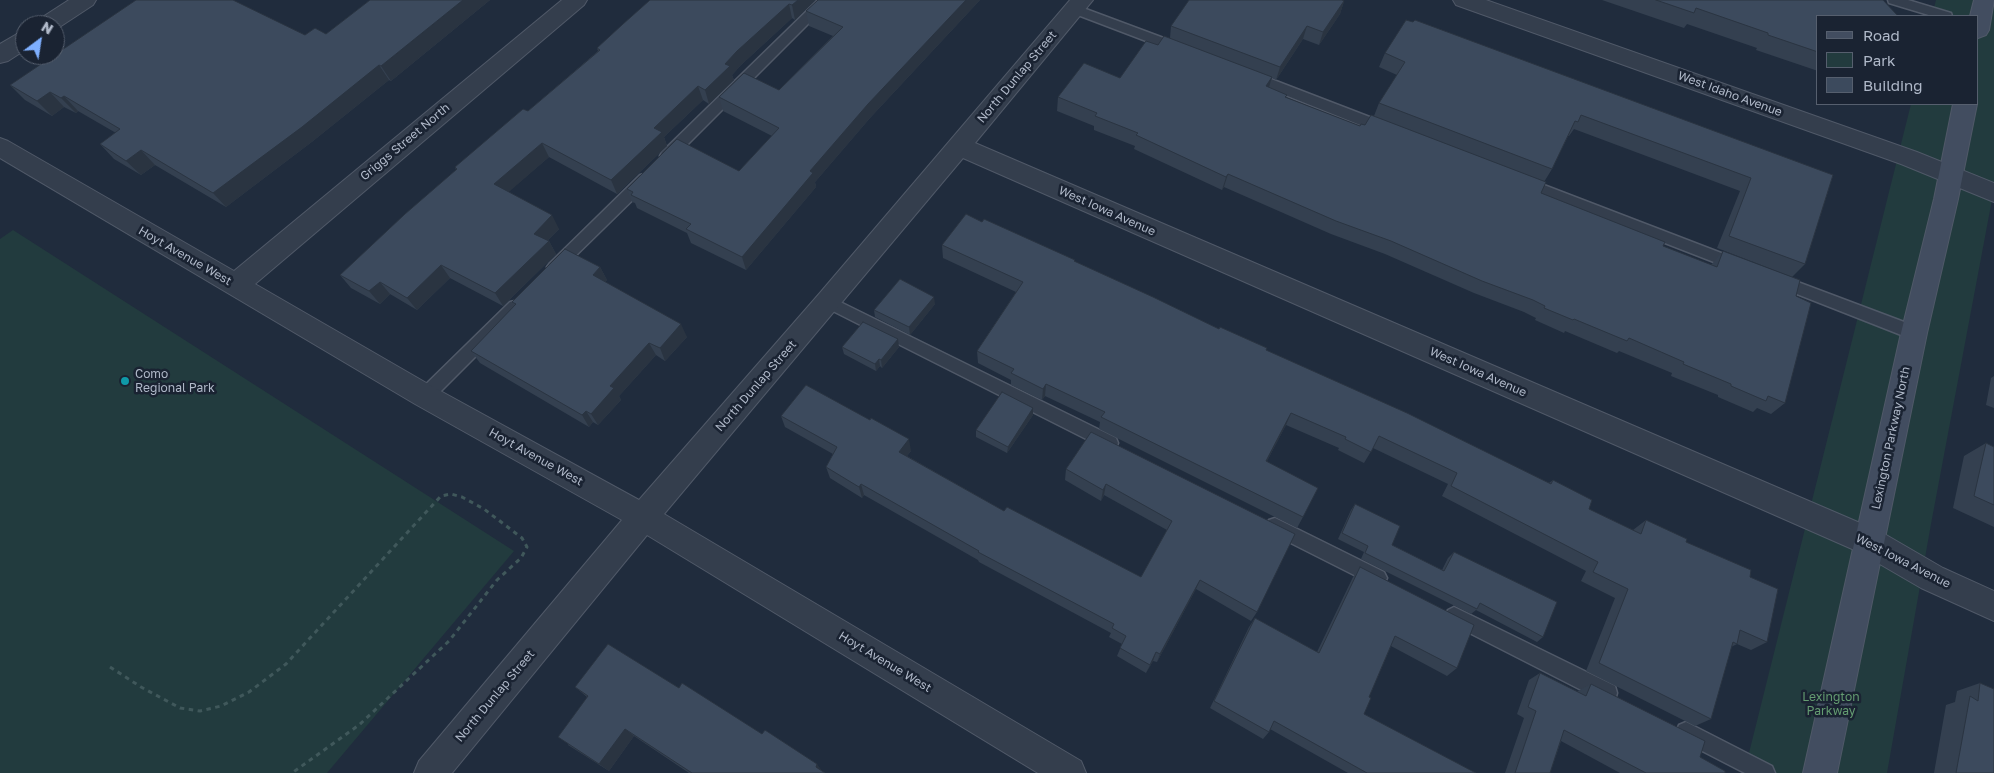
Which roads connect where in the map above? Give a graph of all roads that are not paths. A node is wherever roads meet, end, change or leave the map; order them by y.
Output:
1 (85, 0) edge
2 (576, 0) edge
3 (826, 0) edge
4 (1464, 0) edge
5 (1894, 0) edge
6 (1985, 0) edge
7 (1079, 4) edge
8 (62, 15) edge
9 (1943, 15) edge
10 (1979, 24) edge
11 (15, 45) edge
12 (0, 55) edge
13 (1196, 55) edge
14 (1233, 70) edge
15 (1965, 105) edge
16 (1400, 134) edge
17 (959, 146) junction
18 (0, 147) edge
19 (1951, 174) junction
20 (1511, 177) edge
21 (1994, 193) edge
22 (542, 280) edge
23 (236, 286) junction
24 (527, 294) edge
25 (828, 302) junction
26 (1914, 333) junction
27 (425, 396) junction
28 (1122, 450) edge
29 (643, 517) junction
30 (1256, 517) edge
31 (1870, 542) junction
32 (1390, 584) edge
33 (1435, 606) edge
34 (1994, 606) edge
35 (1622, 700) edge
36 (1666, 723) edge
37 (431, 773) edge
38 (1069, 773) edge
39 (1765, 773) edge
40 (1820, 773) edge

1 - 8 street
2 - 23 street, Griggs Street North
3 - 22 lane
4 - 19 street, West Idaho Avenue
5 - 9 lane
6 - 10 main road
7 - 13 lane
7 - 17 street, North Dunlap Street
11 - 12 street
14 - 16 lane
15 - 19 main road, Lexington Parkway North
17 - 25 street, North Dunlap Street
17 - 31 street, West Iowa Avenue
18 - 23 street, Hoyt Avenue West
19 - 21 street, West Idaho Avenue
19 - 26 main road, Lexington Parkway North
20 - 26 lane
23 - 27 street, Hoyt Avenue West
24 - 27 lane
25 - 28 lane
25 - 29 street, North Dunlap Street
26 - 31 main road, Lexington Parkway North
27 - 29 street, Hoyt Avenue West
29 - 37 street, North Dunlap Street
29 - 38 street, Hoyt Avenue West
30 - 32 lane
31 - 34 street, West Iowa Avenue
31 - 40 main road, Lexington Parkway North
33 - 35 lane
36 - 39 lane

